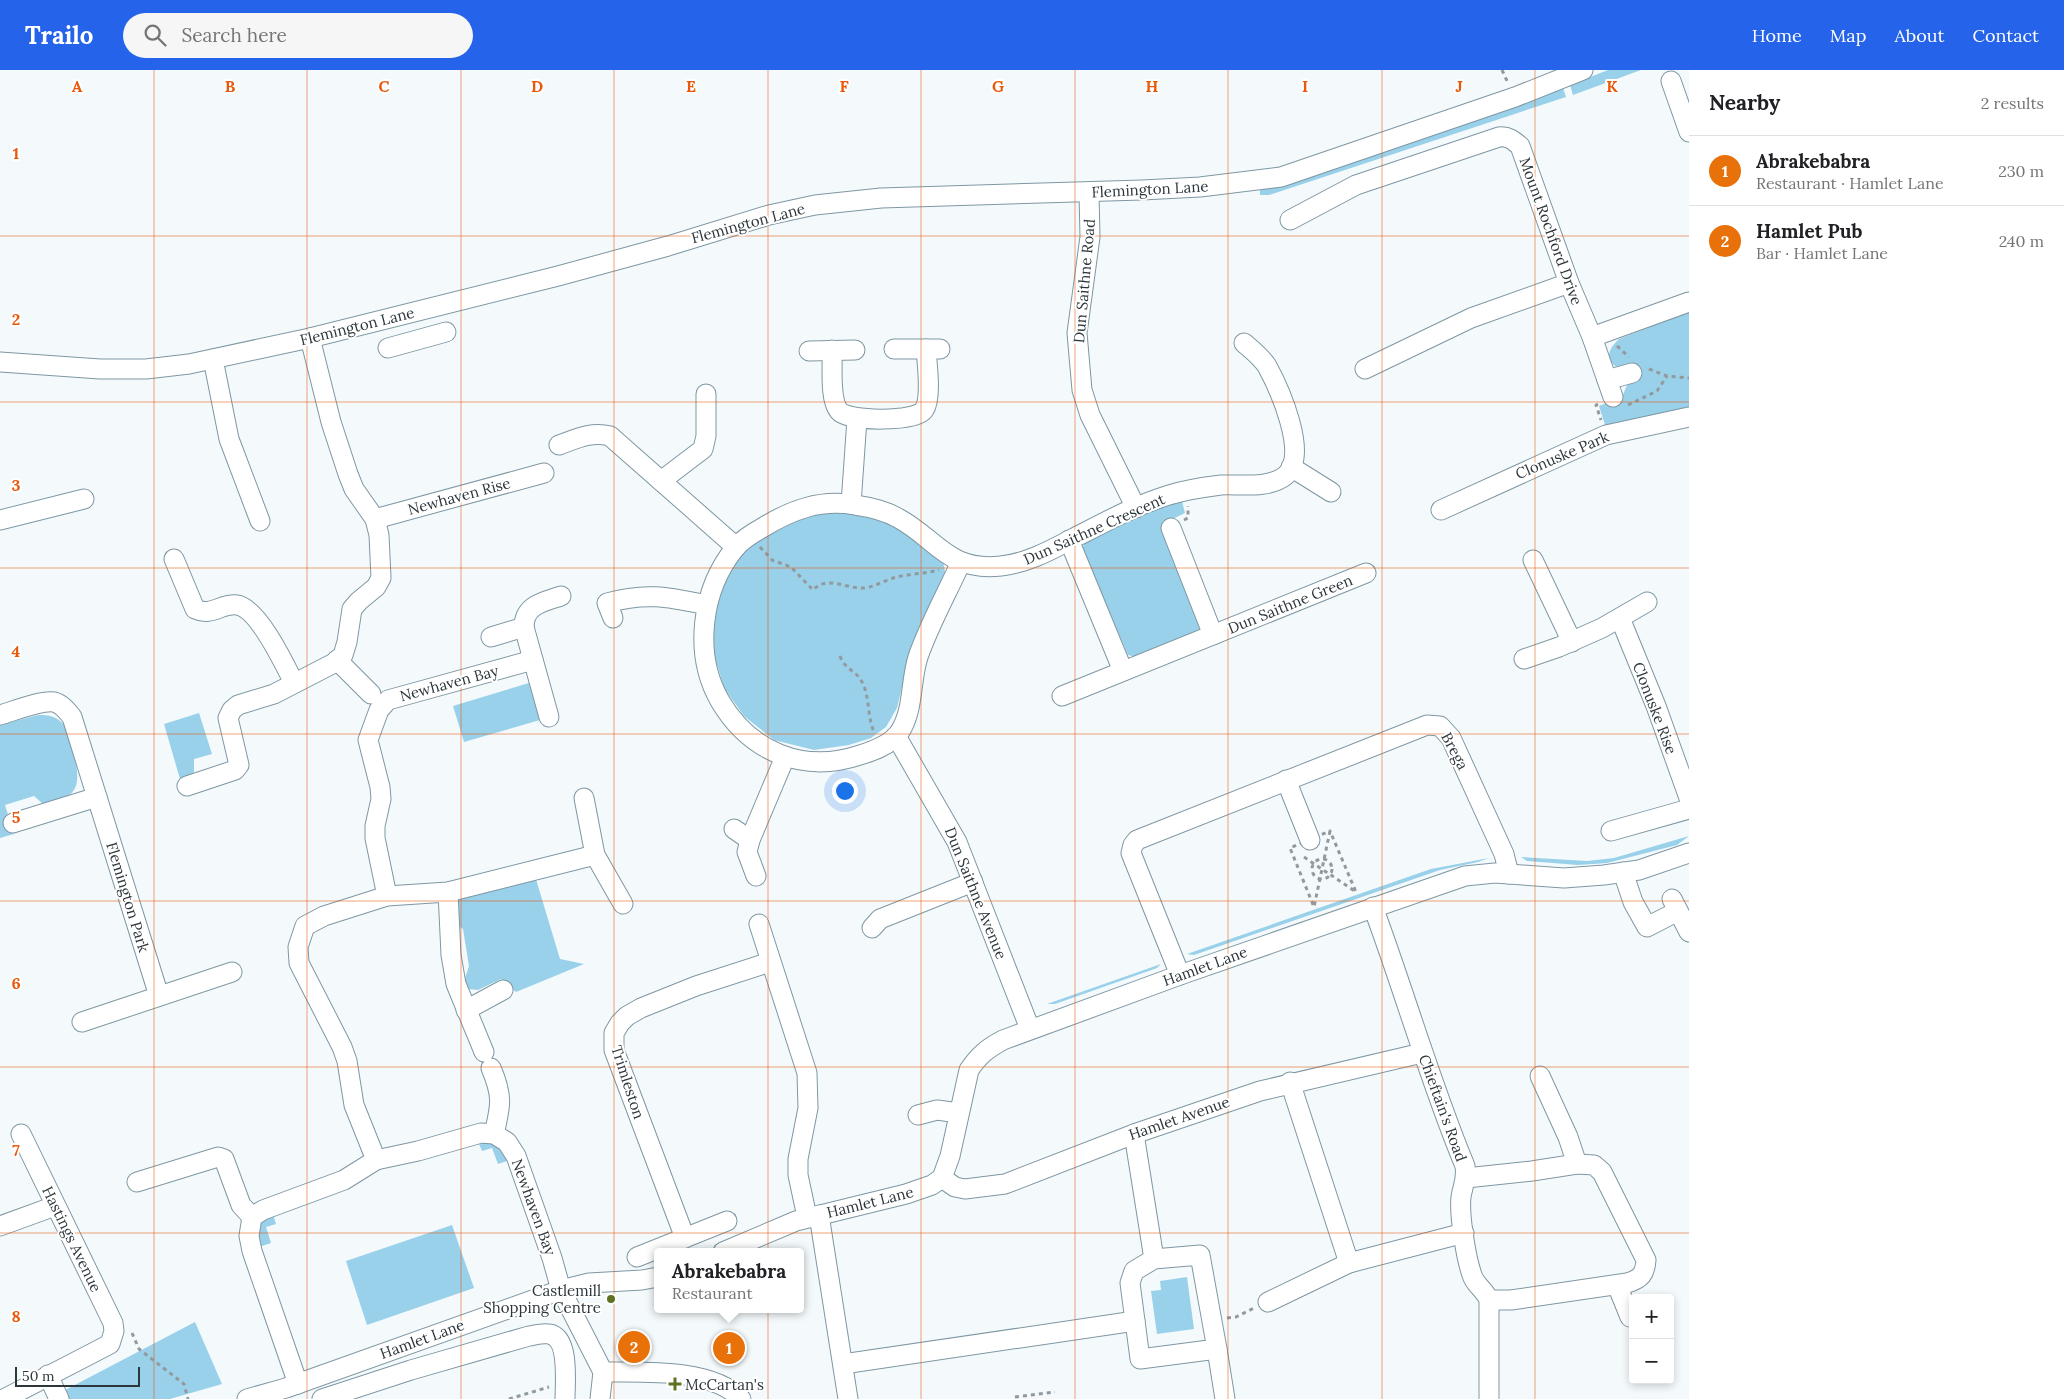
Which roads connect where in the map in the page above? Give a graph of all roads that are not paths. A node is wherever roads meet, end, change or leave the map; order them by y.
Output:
1 (1583, 70) edge
2 (1671, 81) dead end
3 (1689, 132) edge
4 (1089, 192) junction
5 (1290, 220) dead end
6 (1569, 283) junction
7 (1689, 302) edge
8 (410, 313) junction
9 (446, 332) dead end
10 (1592, 336) junction
11 (310, 338) junction
12 (416, 340) junction
13 (1244, 343) dead end
14 (388, 348) dead end
15 (894, 349) dead end
16 (832, 350) junction
17 (854, 350) dead end
18 (810, 351) dead end
19 (213, 358) junction
20 (0, 362) edge
21 (1365, 369) dead end
22 (1632, 373) dead end
23 (706, 394) dead end
24 (1689, 417) edge
25 (857, 419) junction
26 (559, 446) dead end
27 (1291, 467) junction
28 (544, 473) dead end
29 (661, 481) junction
30 (1331, 492) dead end
31 (84, 499) dead end
32 (851, 504) junction
33 (1136, 508) junction
34 (1441, 510) dead end
35 (375, 519) junction
36 (0, 520) edge
37 (260, 521) dead end
38 (1172, 528) road end
39 (1069, 540) junction
40 (743, 542) junction
41 (174, 559) dead end
42 (1533, 560) dead end
43 (958, 561) junction
44 (1366, 573) dead end
45 (561, 596) dead end
46 (1647, 602) dead end
47 (707, 605) junction
48 (613, 618) dead end
49 (1620, 618) junction
50 (524, 627) junction
51 (1213, 635) junction
52 (491, 637) dead end
53 (1572, 642) junction
54 (1524, 659) dead end
55 (337, 660) junction
56 (533, 660) junction
57 (1123, 671) junction
58 (294, 683) junction
59 (371, 694) dead end
60 (1062, 696) dead end
61 (0, 715) edge
62 (550, 717) dead end
63 (889, 741) junction
64 (785, 756) junction
65 (1286, 780) junction
66 (188, 786) dead end
67 (97, 797) junction
68 (584, 798) dead end
69 (1689, 798) edge
70 (1689, 809) edge
71 (13, 823) dead end
72 (734, 829) dead end
73 (1611, 831) dead end
74 (750, 840) junction
75 (1310, 840) road end
76 (1689, 853) edge
77 (594, 855) junction
78 (1623, 872) junction
79 (1509, 874) junction
80 (756, 876) dead end
81 (973, 882) junction
82 (448, 892) junction
83 (387, 896) junction
84 (622, 904) dead end
85 (1372, 907) junction
86 (759, 924) dead end
87 (872, 928) dead end
88 (1689, 932) edge
89 (770, 962) junction
90 (232, 972) dead end
91 (1180, 975) junction
92 (504, 990) dead end
93 (159, 996) junction
94 (466, 1010) junction
95 (82, 1022) dead end
96 (1030, 1030) junction
97 (1422, 1053) junction
98 (1540, 1076) dead end
99 (1290, 1082) junction
100 (959, 1113) junction
101 (918, 1115) dead end
102 (21, 1134) dead end
103 (494, 1134) junction
104 (1134, 1134) junction
105 (376, 1160) junction
106 (1577, 1164) junction
107 (942, 1178) junction
108 (1466, 1178) junction
109 (137, 1182) dead end
110 (55, 1206) junction
111 (813, 1216) junction
112 (252, 1217) junction
113 (727, 1221) dead end
114 (0, 1226) edge
115 (1464, 1233) junction
116 (685, 1238) junction
117 (660, 1248) edge
118 (733, 1248) edge
119 (654, 1250) edge
120 (637, 1257) dead end
121 (1154, 1259) junction
122 (1349, 1263) junction
123 (654, 1278) edge
124 (1617, 1285) junction
125 (561, 1290) junction
126 (1489, 1300) junction
127 (1268, 1302) road end
128 (1629, 1315) edge
129 (1135, 1321) junction
130 (1216, 1349) junction
131 (843, 1364) junction
132 (603, 1372) junction
133 (48, 1375) junction
134 (291, 1390) edge
135 (565, 1392) edge
136 (4, 1399) edge
137 (59, 1399) edge
138 (247, 1399) edge
139 (322, 1399) edge
140 (600, 1399) edge
141 (741, 1399) edge
142 (848, 1399) edge
143 (1225, 1399) edge
144 (1489, 1399) edge

1 - 4 street, Flemington Lane
2 - 3 street
4 - 8 street, Flemington Lane
4 - 33 street, Dun Saithne Road
5 - 6 street, Mount Rochford Drive
6 - 10 street, Mount Rochford Drive
6 - 21 street
7 - 10 street
8 - 11 street, Flemington Lane
8 - 12 street
9 - 12 street
10 - 22 street, Mount Rochford Drive
11 - 19 street, Flemington Lane
11 - 35 street
12 - 14 street
13 - 27 street
15 - 25 street
16 - 17 street
16 - 18 street
16 - 25 street
19 - 20 street, Flemington Lane
19 - 37 street
23 - 29 street
24 - 34 street, Clonuske Park
25 - 32 street
26 - 29 street
27 - 30 street
27 - 33 street, Dun Saithne Crescent
28 - 35 street, Newhaven Rise
29 - 40 street
31 - 36 street
32 - 40 street, Dun Saithne Crescent
32 - 43 street, Dun Saithne Crescent
33 - 39 street, Dun Saithne Crescent
35 - 55 street
38 - 51 street, Dun Saithne Green
39 - 43 street, Dun Saithne Crescent
39 - 57 street
40 - 47 street, Dun Saithne Crescent
41 - 58 street
42 - 53 street
43 - 63 street
44 - 51 street, Dun Saithne Green
45 - 50 street
46 - 49 street
47 - 48 street
47 - 64 street, Dun Saithne Crescent
49 - 53 street
49 - 69 street, Clonuske Rise
50 - 52 street
50 - 56 street
51 - 57 street, Dun Saithne Green
53 - 54 street
55 - 58 street
55 - 59 street
56 - 62 street
56 - 83 street, Newhaven Bay
57 - 60 street, Dun Saithne Green
58 - 66 street
61 - 67 street, Flemington Park
63 - 64 street, Dun Saithne Crescent
63 - 81 street, Dun Saithne Avenue
64 - 74 street
65 - 75 street
65 - 79 street, Brega
65 - 91 street, Brega
67 - 71 street
67 - 93 street, Flemington Park
68 - 77 street
70 - 73 street
72 - 74 street
74 - 80 street
76 - 78 street, Hamlet Lane
77 - 82 street
77 - 84 street
78 - 79 street, Hamlet Lane
78 - 88 street
79 - 85 street, Hamlet Lane
81 - 87 street
81 - 96 street, Dun Saithne Avenue
82 - 83 street
82 - 94 street
83 - 105 street
85 - 91 street, Hamlet Lane
85 - 97 street, Chieftain's Road
86 - 89 street
89 - 111 street
89 - 116 street, Trimleston
90 - 93 street
91 - 96 street, Hamlet Lane
92 - 94 street
93 - 95 street
94 - 103 street
96 - 100 street, Hamlet Lane
97 - 99 street, Hamlet Avenue
97 - 108 street, Chieftain's Road
98 - 106 street
99 - 104 street, Hamlet Avenue
99 - 122 street
100 - 101 street
100 - 107 street, Hamlet Lane
102 - 110 street, Hastings Avenue
103 - 105 street
103 - 125 street, Newhaven Bay
104 - 107 street, Hamlet Avenue
104 - 121 street
105 - 112 street
106 - 108 street
106 - 124 street
107 - 111 street, Hamlet Lane
108 - 115 street, Chieftain's Road
109 - 112 street
110 - 114 street
110 - 133 street, Hastings Avenue
111 - 118 street, Hamlet Lane
111 - 131 street, Hamlet Lane
112 - 134 street
113 - 116 street
115 - 122 street
115 - 126 street, Chieftain's Road
116 - 117 street
119 - 120 street
121 - 129 street
121 - 130 street
122 - 127 street
123 - 125 street, Hamlet Lane
124 - 126 street
124 - 128 street
125 - 132 street, Newhaven Bay
125 - 134 street, Hamlet Lane
126 - 144 street
129 - 130 street
129 - 131 street
130 - 143 street
131 - 142 street, Hamlet Lane
132 - 140 street
132 - 141 street
133 - 136 street
133 - 137 street
134 - 138 street, Hamlet Lane
135 - 139 street

